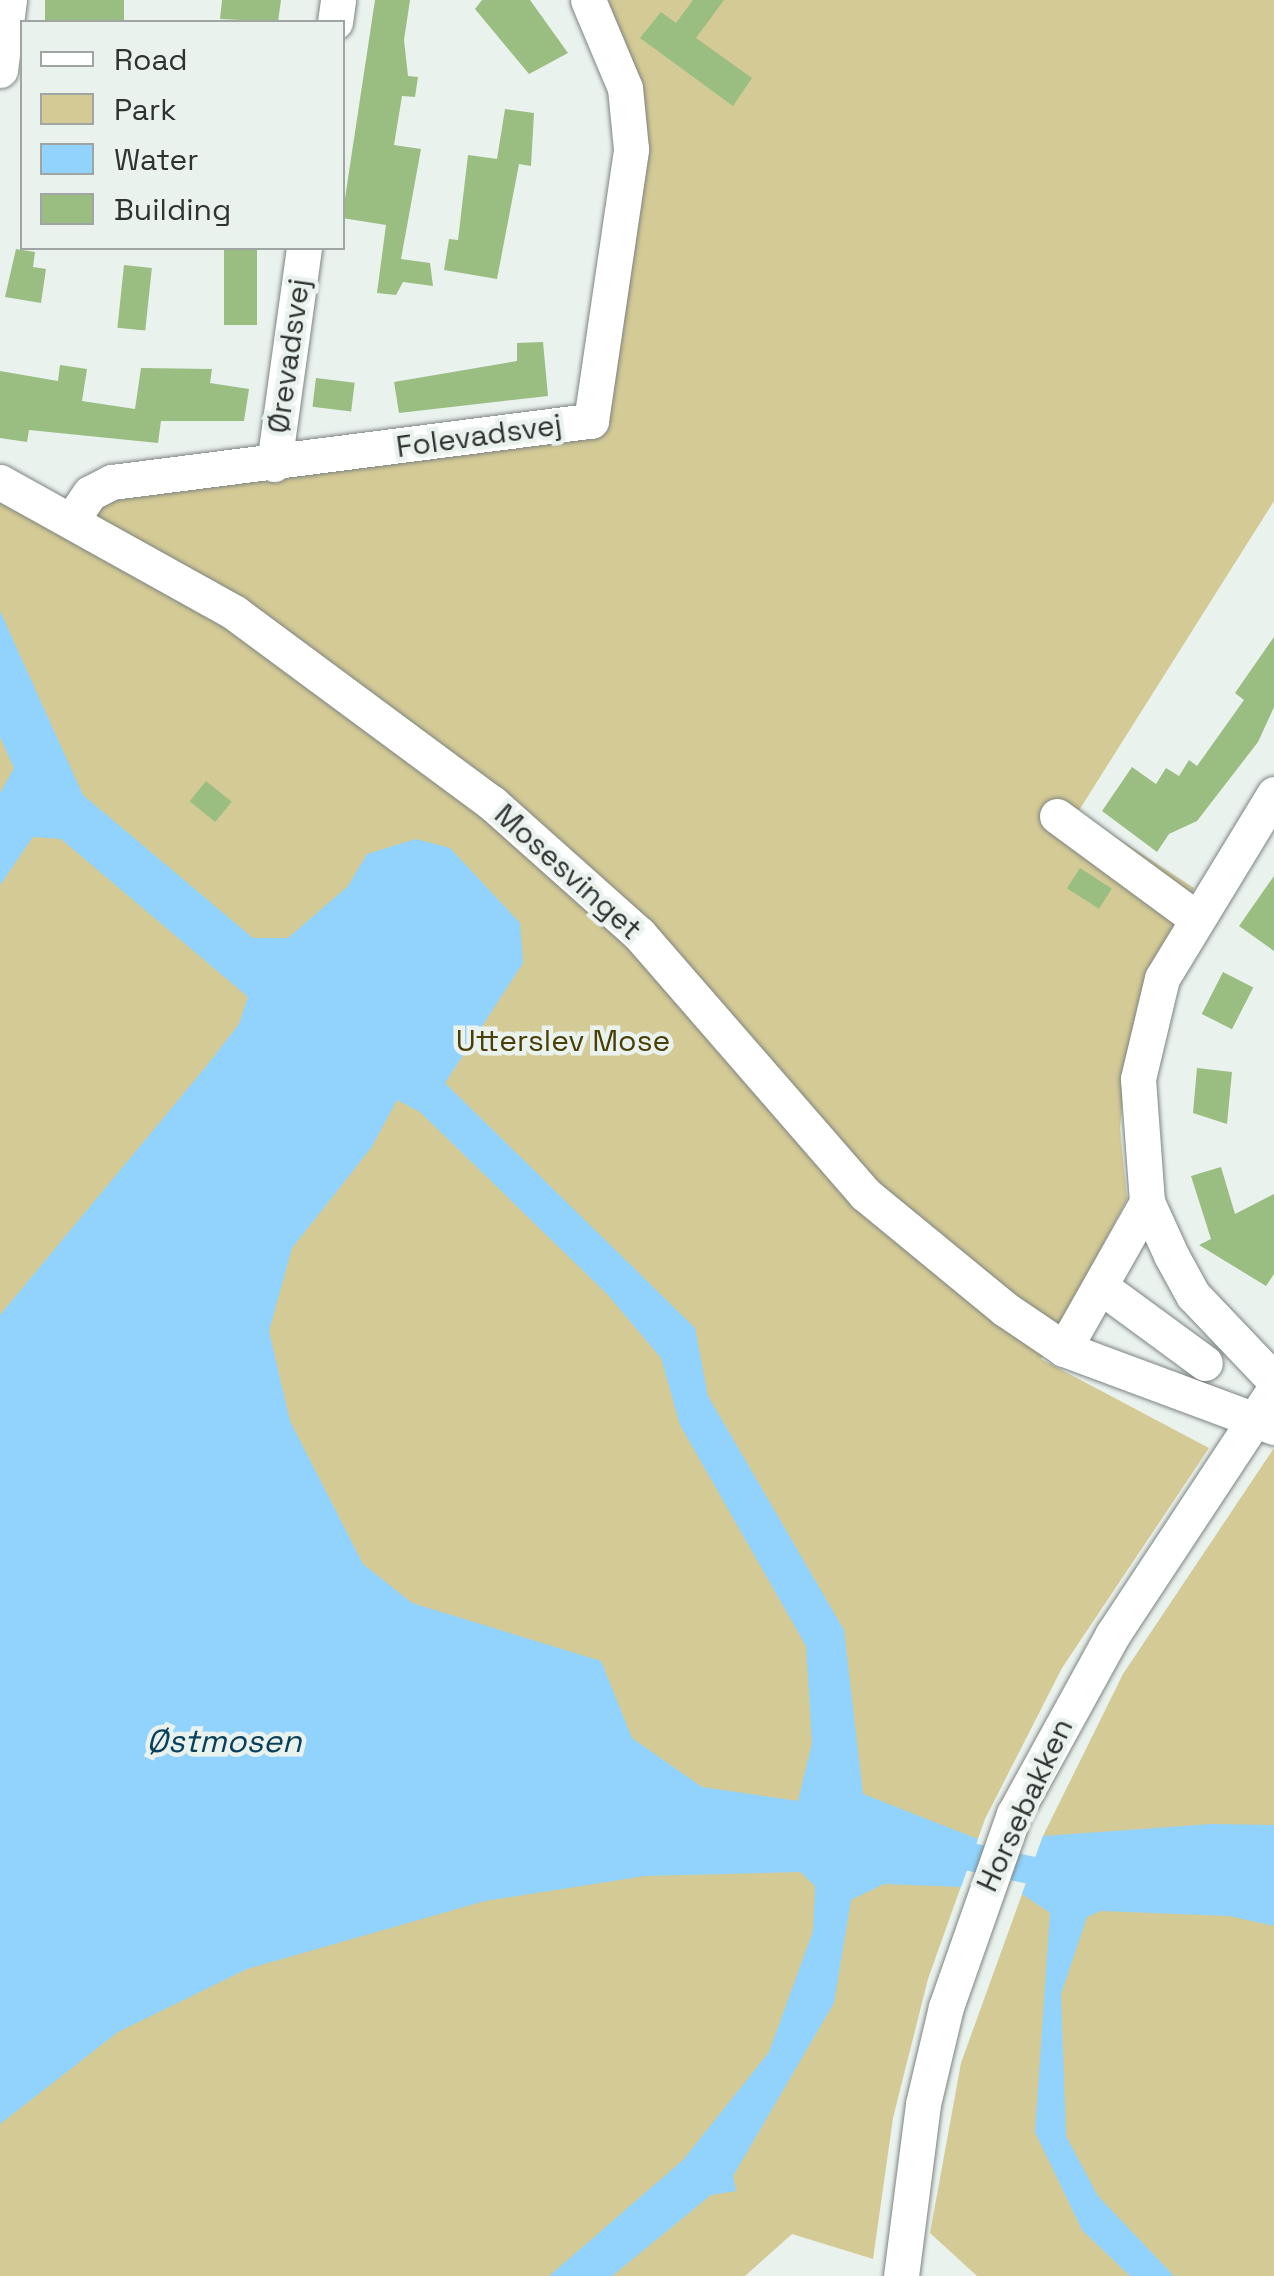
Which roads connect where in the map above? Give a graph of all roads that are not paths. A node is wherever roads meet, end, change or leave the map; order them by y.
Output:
1 (10, 0) edge
2 (588, 0) edge
3 (0, 70) edge
4 (304, 250) edge
5 (274, 464) junction
6 (0, 482) edge
7 (72, 518) junction
8 (1274, 794) edge
9 (1057, 816) dead end
10 (1193, 916) junction
11 (1147, 1202) junction
12 (1100, 1286) junction
13 (1064, 1349) junction
14 (1205, 1362) dead end
15 (1274, 1380) edge
16 (1274, 1390) edge
17 (1263, 1425) edge
18 (901, 2273) edge

1 - 3 street
2 - 5 street, Folevadsvej
4 - 5 street, Ørevadsvej
5 - 7 street, Folevadsvej
6 - 7 street, Mosesvinget
7 - 13 street, Mosesvinget
8 - 10 street
9 - 10 street
10 - 11 street
11 - 12 street
11 - 15 street
12 - 13 street
12 - 14 street
13 - 17 street, Mosesvinget
16 - 17 street, Horsebakken
17 - 18 street, Horsebakken

